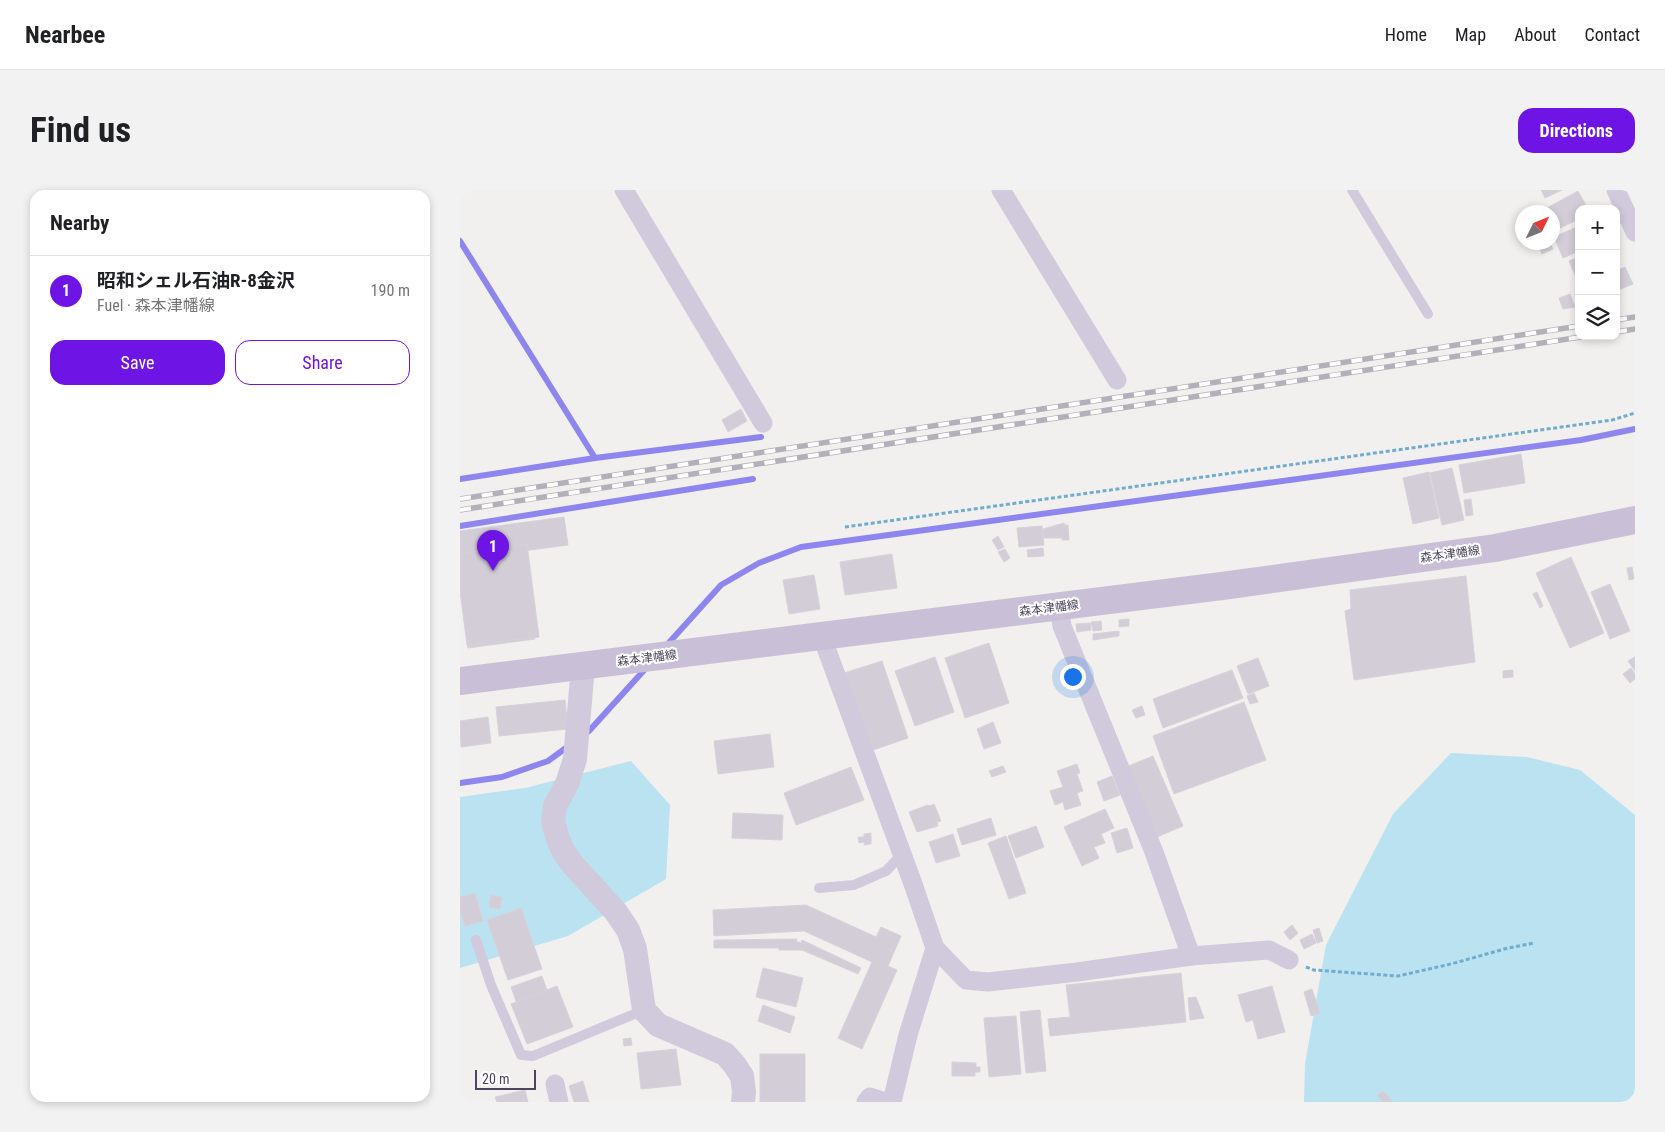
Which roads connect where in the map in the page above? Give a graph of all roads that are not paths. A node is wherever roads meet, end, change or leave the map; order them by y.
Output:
1 (624, 190) edge
2 (1000, 190) edge
3 (1352, 190) edge
4 (1624, 197) edge
5 (1635, 232) edge
6 (1428, 314) dead end
7 (1117, 380) dead end
8 (763, 423) dead end
9 (1635, 520) edge
10 (1059, 607) junction
11 (822, 637) junction
12 (582, 666) junction
13 (460, 681) edge
14 (902, 854) junction
15 (819, 888) dead end
16 (476, 940) dead end
17 (935, 948) junction
18 (1191, 956) junction
19 (1289, 960) road end
20 (644, 1010) junction
21 (743, 1102) edge
22 (881, 1102) edge

1 - 8 street
2 - 7 street
3 - 6 lane
4 - 5 street
9 - 10 main road, 森本津幡線
10 - 11 main road, 森本津幡線
10 - 18 street
11 - 12 main road, 森本津幡線
11 - 14 street
12 - 13 main road, 森本津幡線
12 - 20 street
14 - 15 lane
14 - 17 street
16 - 20 lane
17 - 18 street
17 - 22 street
18 - 19 street
20 - 21 street

